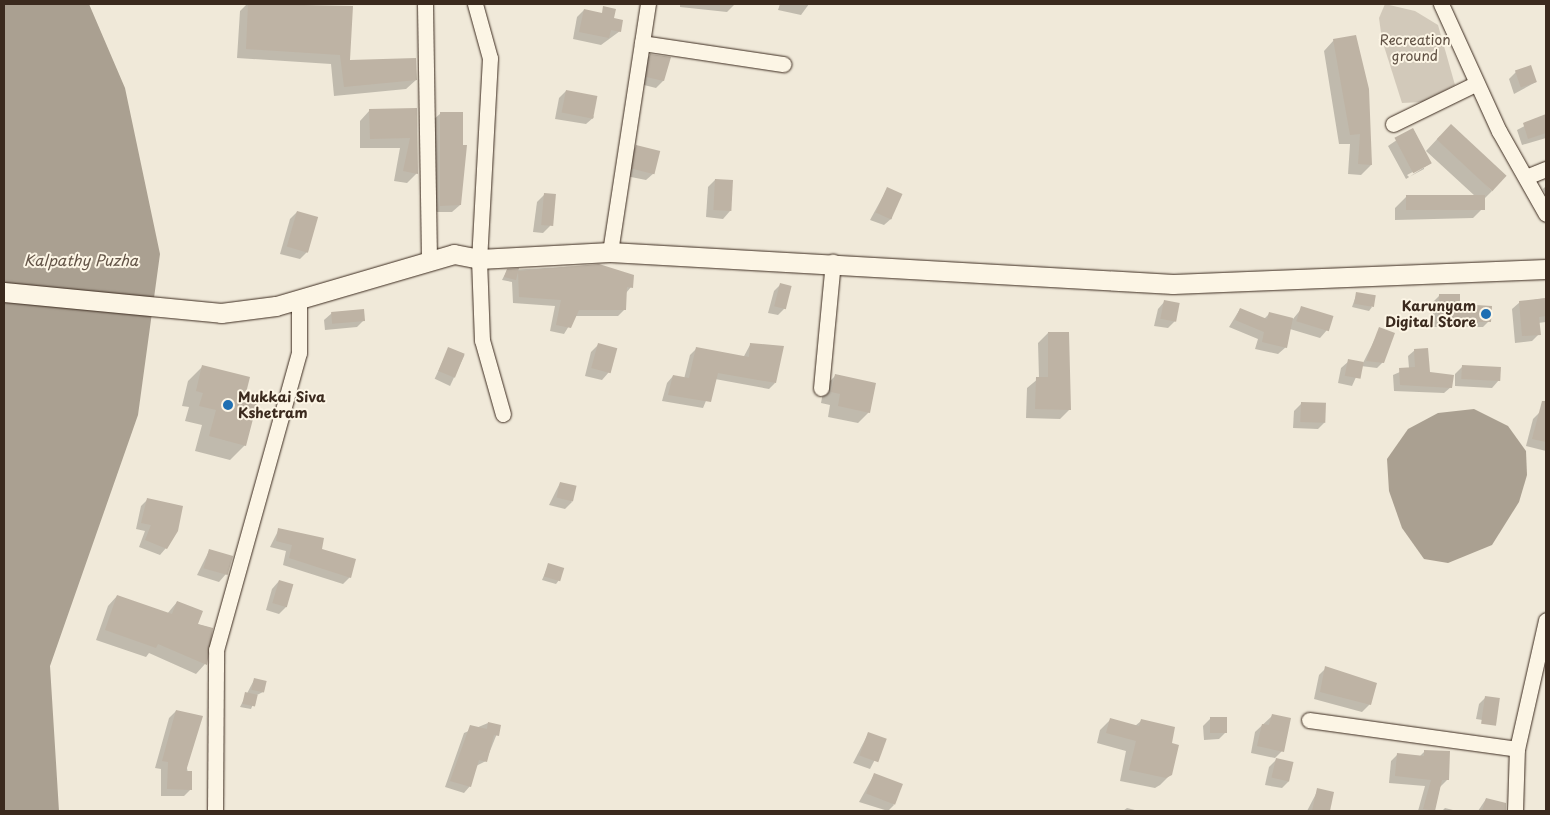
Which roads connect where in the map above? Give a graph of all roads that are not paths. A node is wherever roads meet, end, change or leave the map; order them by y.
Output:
1 (423, 4) edge
2 (648, 4) edge
3 (1441, 4) edge
4 (471, 6) edge
5 (642, 43) junction
6 (783, 64) dead end
7 (1477, 83) junction
8 (1393, 124) dead end
9 (1546, 169) edge
10 (1526, 177) junction
11 (1546, 214) edge
12 (610, 252) junction
13 (479, 258) junction
14 (429, 262) junction
15 (833, 262) junction
16 (1546, 268) edge
17 (4, 292) edge
18 (299, 300) junction
19 (821, 388) dead end
20 (502, 414) dead end
21 (1546, 620) edge
22 (1309, 720) dead end
23 (1517, 749) junction
24 (215, 811) edge
25 (1515, 811) edge

1 - 14 street
2 - 5 street
3 - 7 street
4 - 13 street
5 - 6 street
5 - 12 street
7 - 8 street
7 - 10 street
9 - 10 street
10 - 11 street
12 - 13 main road
12 - 15 main road
13 - 14 main road
13 - 20 street
14 - 18 main road
15 - 16 main road
15 - 19 street
17 - 18 main road
18 - 24 street
21 - 23 street
22 - 23 street
23 - 25 street

